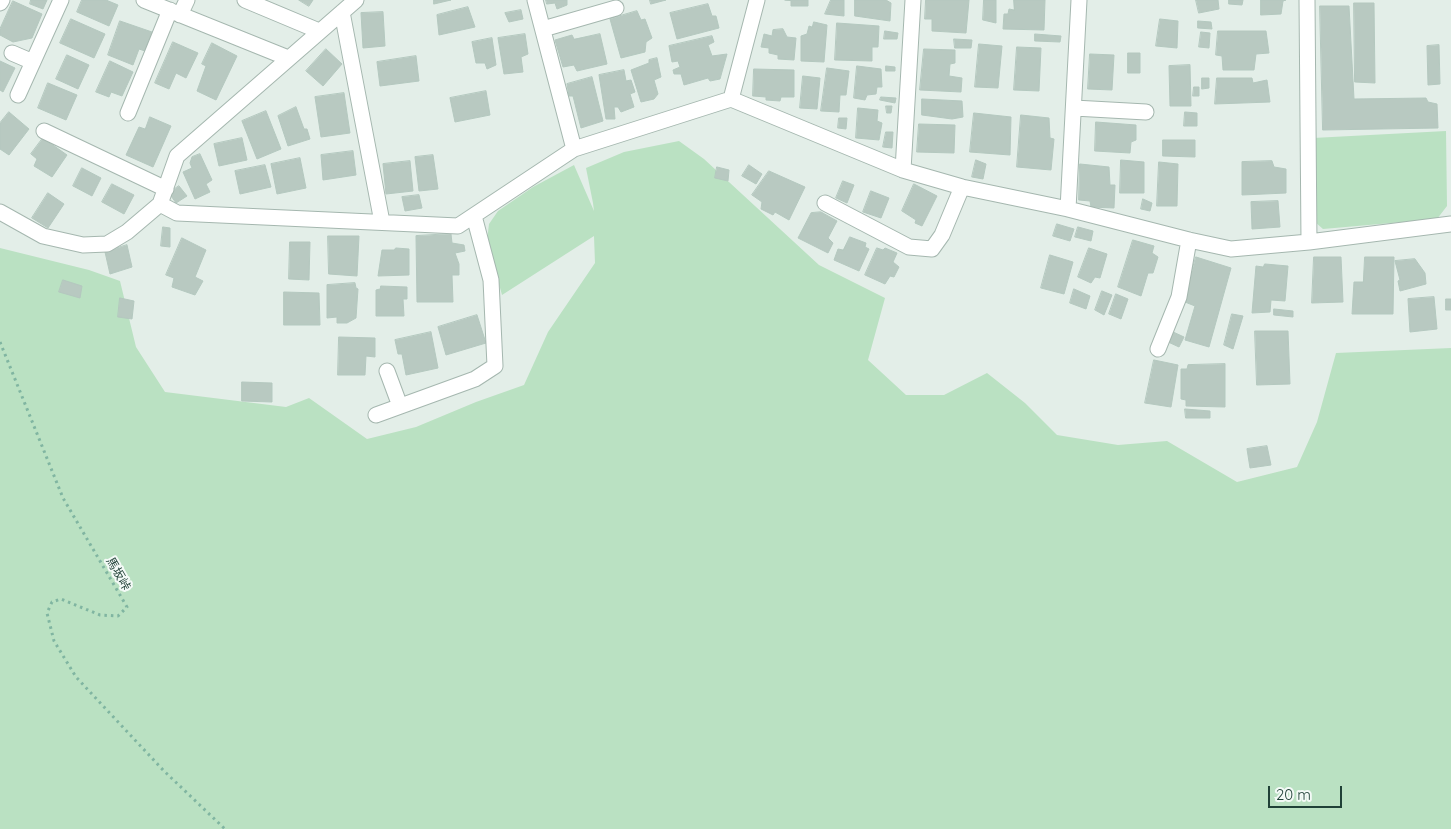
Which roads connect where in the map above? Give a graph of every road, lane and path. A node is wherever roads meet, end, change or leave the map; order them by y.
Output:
1 (61, 0) edge
2 (144, 0) edge
3 (187, 0) edge
4 (246, 0) edge
5 (356, 0) edge
6 (535, 0) edge
7 (757, 0) edge
8 (912, 0) edge
9 (1079, 0) edge
10 (1307, 0) edge
11 (616, 8) dead end
12 (175, 12) junction
13 (342, 12) junction
14 (543, 29) junction
15 (319, 31) junction
16 (12, 53) dead end
17 (288, 58) junction
18 (33, 62) junction
19 (18, 94) dead end
20 (731, 99) junction
21 (1074, 108) junction
22 (1146, 112) dead end
23 (128, 113) dead end
24 (44, 131) dead end
25 (574, 149) junction
26 (903, 170) junction
27 (962, 187) junction
28 (166, 189) junction
29 (160, 204) junction
30 (825, 204) dead end
31 (1068, 209) junction
32 (0, 212) edge
33 (474, 216) junction
34 (382, 222) junction
35 (1451, 224) edge
36 (1188, 240) junction
37 (1309, 242) junction
38 (0, 342) edge
39 (1158, 349) dead end
40 (387, 371) dead end
41 (400, 406) junction
42 (376, 415) dead end
43 (225, 829) edge

1 - 18 street
2 - 12 street
3 - 12 street
4 - 15 street
5 - 13 street
6 - 14 street
7 - 20 street
8 - 26 street
9 - 21 street
10 - 37 street
11 - 14 street
12 - 17 street
12 - 23 street
13 - 15 street
13 - 34 street
14 - 25 street
15 - 17 street
16 - 18 street
17 - 28 street
18 - 19 street
20 - 25 street
20 - 26 street
21 - 22 street
21 - 31 street
24 - 28 street
25 - 33 street
26 - 27 street
27 - 30 street
27 - 31 street
28 - 29 street
29 - 32 street
29 - 34 street
31 - 36 street
33 - 34 street
33 - 41 street
35 - 37 street
36 - 37 street
36 - 39 street
38 - 43 path, 馬坂峠
40 - 41 street
41 - 42 street

